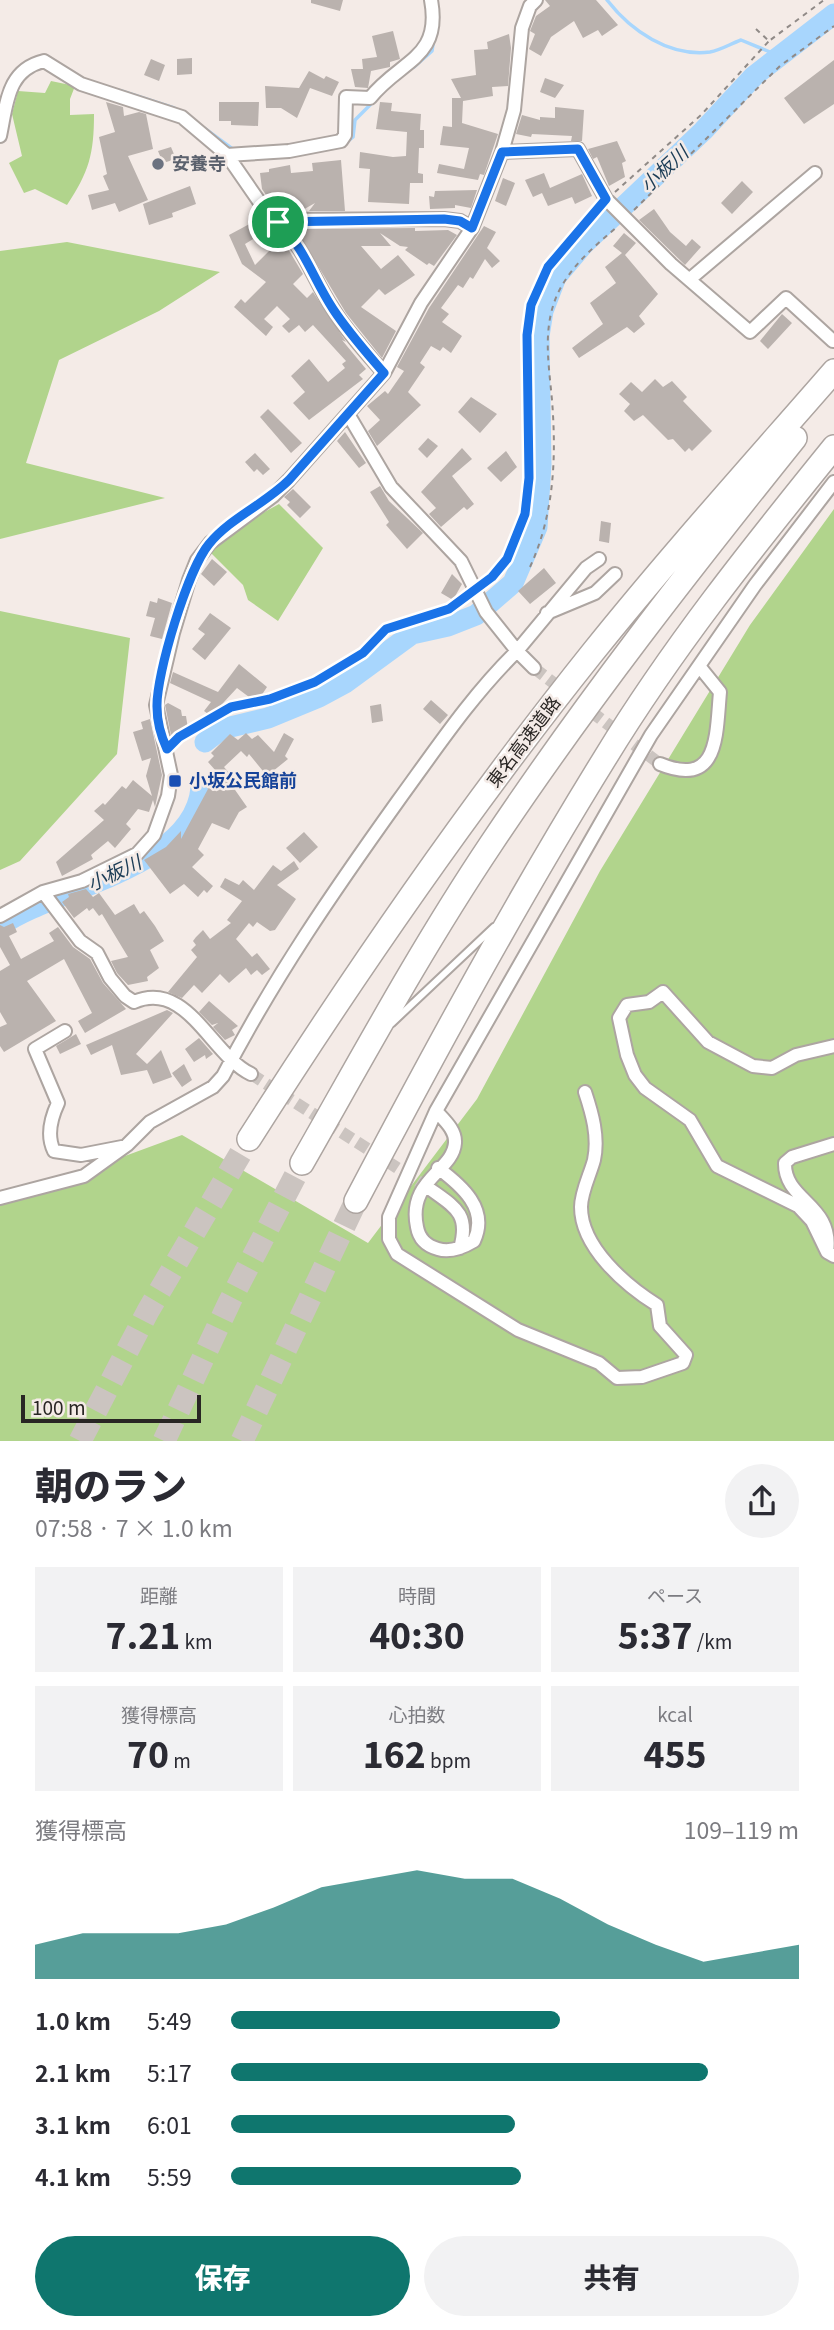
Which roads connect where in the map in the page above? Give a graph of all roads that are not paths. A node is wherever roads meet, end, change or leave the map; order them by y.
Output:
1 (431, 0) edge
2 (536, 0) edge
3 (0, 136) edge
4 (502, 152) junction
5 (229, 154) junction
6 (815, 173) dead end
7 (278, 222) junction
8 (472, 228) junction
9 (690, 279) junction
10 (833, 341) edge
11 (834, 371) edge
12 (384, 373) junction
13 (834, 391) edge
14 (348, 414) junction
15 (834, 447) edge
16 (834, 482) edge
17 (599, 559) dead end
18 (615, 574) dead end
19 (547, 612) junction
20 (517, 651) junction
21 (699, 666) junction
22 (534, 668) tunnel mouth
23 (660, 764) tunnel mouth
24 (43, 892) junction
25 (518, 905) junction
26 (0, 916) edge
27 (65, 1031) dead end
28 (370, 1043) junction
29 (834, 1046) edge
30 (231, 1060) junction
31 (251, 1073) tunnel mouth
32 (585, 1092) dead end
33 (436, 1111) junction
34 (249, 1139) tunnel mouth
35 (834, 1144) edge
36 (127, 1145) junction
37 (302, 1163) tunnel mouth
38 (439, 1168) junction
39 (430, 1189) tunnel mouth
40 (0, 1198) edge
41 (356, 1200) tunnel mouth
42 (460, 1248) junction
43 (831, 1254) edge

1 - 5 street
2 - 4 street
3 - 5 street
4 - 8 street
4 - 9 street
5 - 7 street
6 - 9 street
7 - 8 street
7 - 12 street
8 - 12 street
9 - 10 street
11 - 34 highway, 東名高速道路
12 - 14 street
13 - 28 highway, 東名高速道路
14 - 20 street
14 - 24 street
15 - 25 highway
16 - 21 street
17 - 19 street
18 - 19 street
19 - 20 street
20 - 22 street
20 - 30 street
21 - 23 street
21 - 33 street
24 - 26 street
24 - 30 street
25 - 28 lane
25 - 41 highway
27 - 36 street
28 - 37 highway, 東名高速道路
29 - 43 street
30 - 31 street
30 - 36 street
32 - 33 street
33 - 38 street
35 - 43 street
36 - 40 street
38 - 42 street
38 - 42 street
39 - 42 street

